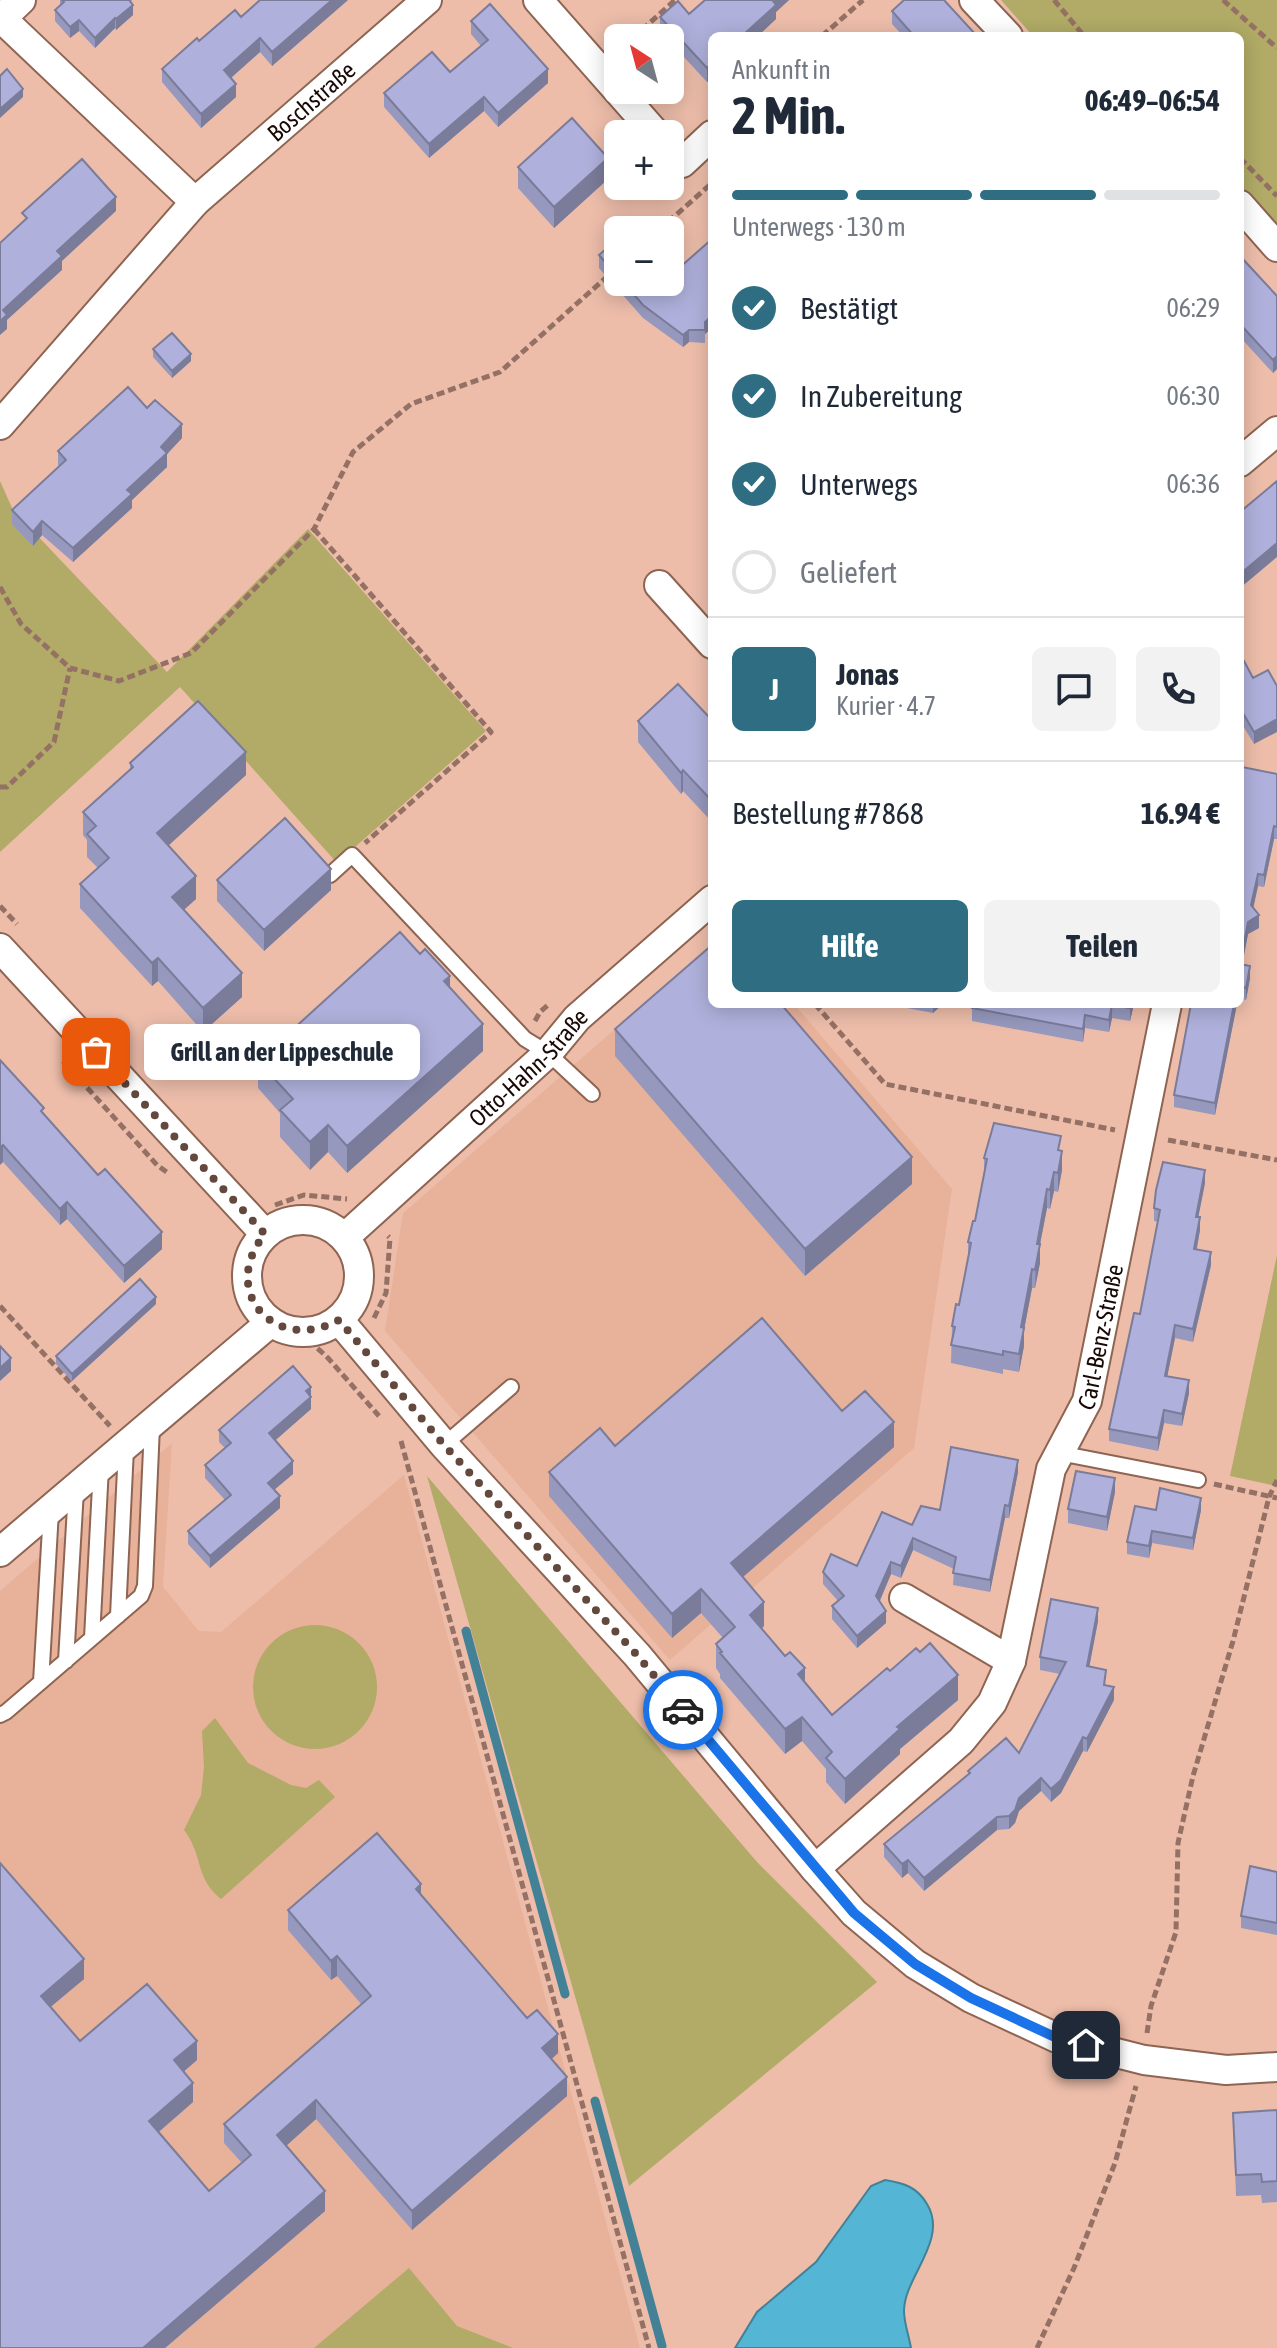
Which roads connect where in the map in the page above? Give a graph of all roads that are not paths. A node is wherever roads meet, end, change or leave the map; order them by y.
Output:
1 (427, 0) edge
2 (538, 0) edge
3 (974, 0) edge
4 (8, 12) edge
5 (1004, 32) edge
6 (644, 120) edge
7 (708, 139) edge
8 (684, 161) edge
9 (195, 202) junction
10 (1244, 210) edge
11 (1277, 247) edge
12 (0, 425) edge
13 (1277, 431) edge
14 (1244, 459) edge
15 (659, 585) dead end
16 (708, 640) edge
17 (330, 875) edge
18 (708, 903) edge
19 (0, 948) edge
20 (1166, 1008) edge
21 (548, 1053) junction
22 (592, 1094) dead end
23 (265, 1234) junction
24 (345, 1237) junction
25 (271, 1322) junction
26 (347, 1329) junction
27 (511, 1387) dead end
28 (152, 1422) junction
29 (126, 1444) junction
30 (444, 1445) junction
31 (1059, 1453) junction
32 (101, 1466) junction
33 (1198, 1480) road end
34 (76, 1487) junction
35 (52, 1508) junction
36 (0, 1552) edge
37 (904, 1598) dead end
38 (118, 1616) junction
39 (92, 1638) junction
40 (66, 1661) junction
41 (1011, 1661) junction
42 (41, 1682) junction
43 (0, 1715) edge
44 (815, 1869) junction
45 (1277, 2067) edge

1 - 9 street, Boschstraße
2 - 6 street
3 - 5 street
4 - 9 street
7 - 8 street
9 - 12 street, Boschstraße
10 - 11 street
13 - 14 street
15 - 16 street
17 - 21 lane
18 - 21 street, Otto-Hahn-Straße
19 - 23 street
20 - 31 street, Carl-Benz-Straße
21 - 22 lane
21 - 24 street, Otto-Hahn-Straße
23 - 24 street
23 - 25 street
24 - 26 street
25 - 26 street
25 - 28 street
26 - 30 street
27 - 30 lane
28 - 29 street
28 - 38 lane
29 - 32 street
29 - 38 lane
30 - 44 street
31 - 33 lane
31 - 41 street, Carl-Benz-Straße
32 - 34 street
32 - 39 lane
34 - 35 street
34 - 40 lane
35 - 36 street
35 - 42 lane
37 - 41 street
38 - 39 lane
39 - 40 lane
40 - 42 lane
41 - 44 street, Carl-Benz-Straße
42 - 43 lane
44 - 45 street

